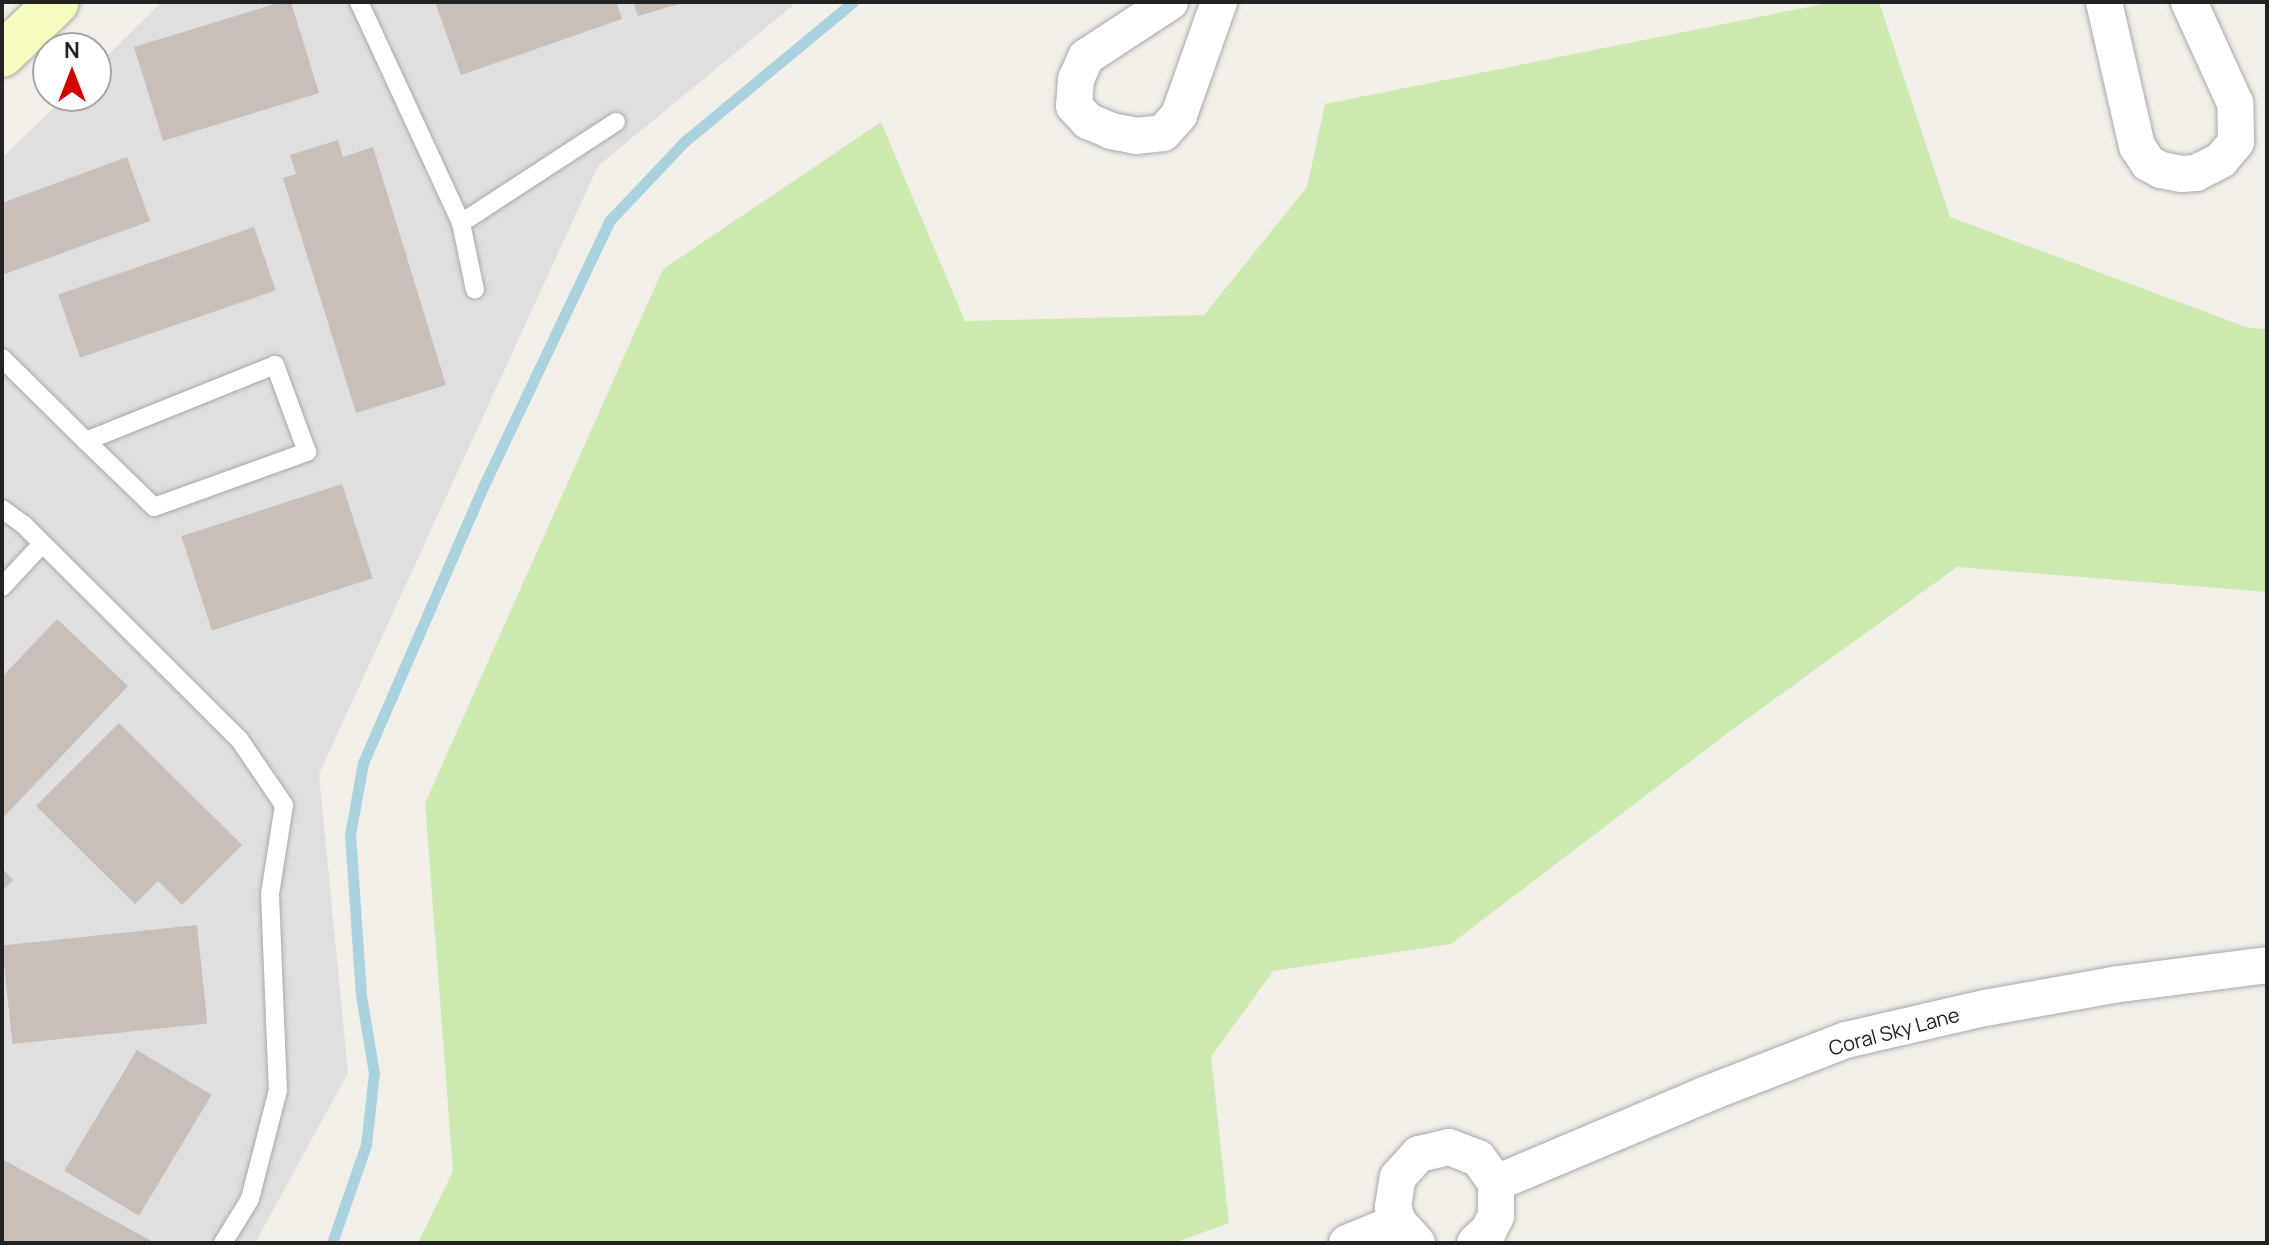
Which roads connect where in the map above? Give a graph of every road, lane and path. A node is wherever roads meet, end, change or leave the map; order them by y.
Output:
1 (57, 2) edge
2 (359, 2) edge
3 (1170, 2) edge
4 (1219, 2) edge
5 (2104, 2) edge
6 (2189, 2) edge
7 (2, 55) edge
8 (616, 122) dead end
9 (461, 223) junction
10 (475, 290) dead end
11 (2, 358) edge
12 (86, 441) junction
13 (2, 509) edge
14 (42, 544) junction
15 (2, 587) edge
16 (2267, 965) edge
17 (1496, 1183) junction
18 (1407, 1232) edge
19 (223, 1243) edge
20 (1347, 1243) edge
21 (1475, 1243) edge

1 - 7 street
2 - 9 lane
3 - 4 street
5 - 6 street
8 - 9 lane
9 - 10 lane
11 - 12 lane
12 - 12 lane
13 - 14 lane
14 - 15 lane
14 - 19 lane
16 - 17 street, Coral Sky Lane
17 - 18 street
17 - 21 street
18 - 20 street

